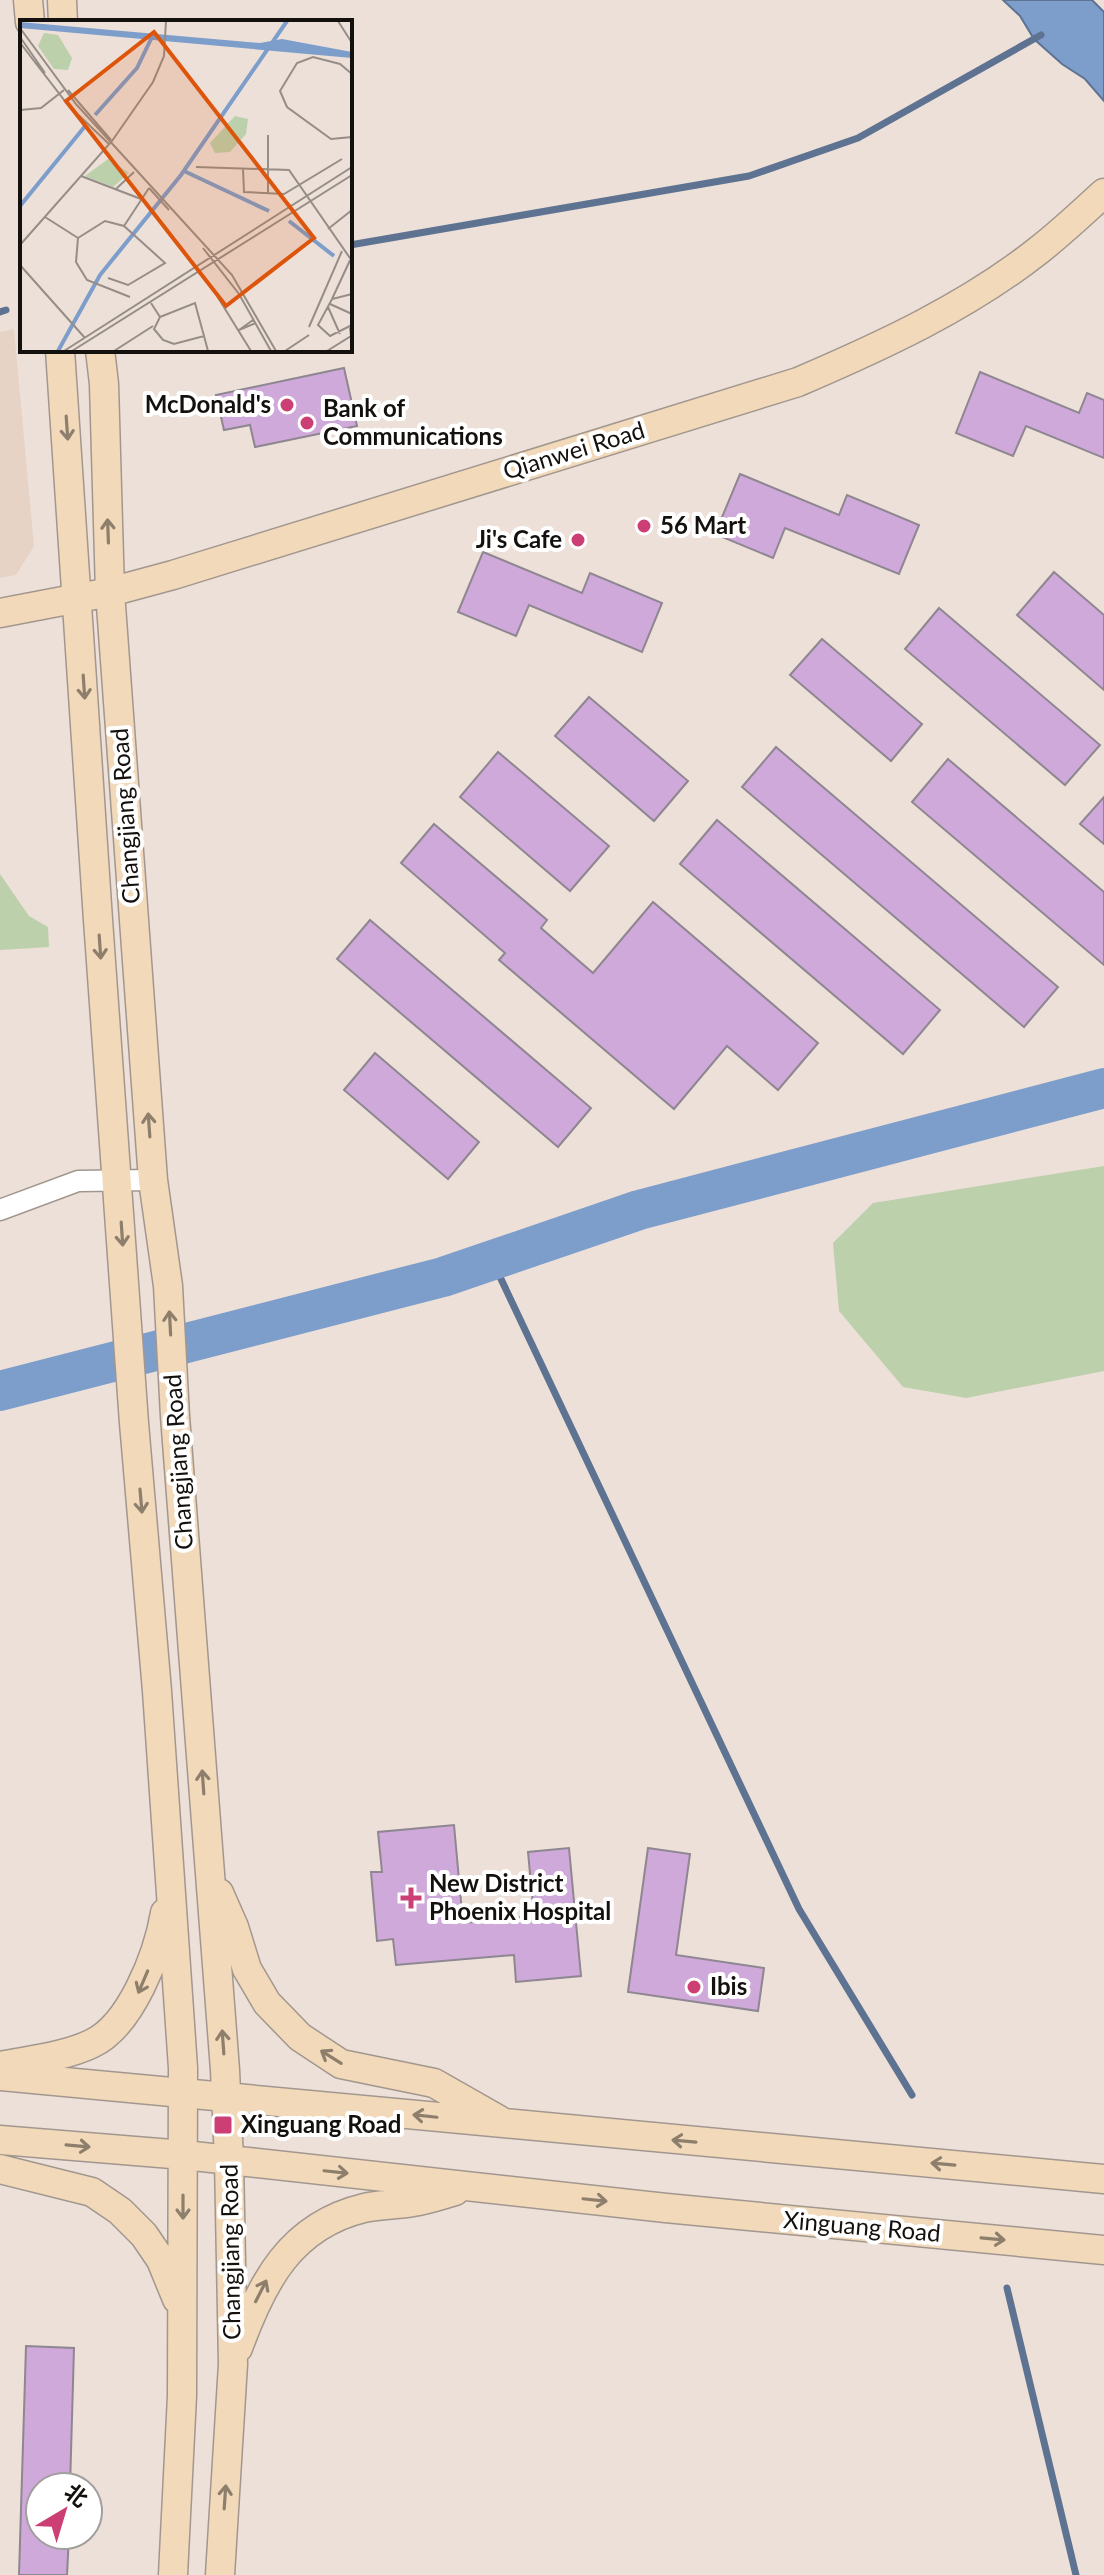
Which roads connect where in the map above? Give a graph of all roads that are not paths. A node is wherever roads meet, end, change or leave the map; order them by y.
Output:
1 (28, 0) edge
2 (62, 0) edge
3 (30, 20) edge
4 (63, 20) edge
5 (1104, 193) edge
6 (60, 352) edge
7 (100, 352) edge
8 (110, 592) junction
9 (78, 598) junction
10 (0, 613) edge
11 (153, 1180) junction
12 (118, 1181) junction
13 (0, 1210) edge
14 (210, 1873) junction
15 (170, 1881) junction
16 (0, 2066) edge
17 (0, 2076) edge
18 (184, 2093) junction
19 (226, 2097) junction
20 (506, 2124) junction
21 (0, 2140) edge
22 (184, 2155) junction
23 (229, 2160) junction
24 (0, 2169) edge
25 (1104, 2179) edge
26 (472, 2187) junction
27 (1104, 2250) edge
28 (183, 2314) junction
29 (233, 2364) junction
30 (173, 2575) edge
31 (220, 2575) edge

1 - 3 main road
2 - 4 main road
5 - 8 main road, Qianwei Road
6 -> 9 main road, Changjiang Road
8 -> 7 main road, Changjiang Road
8 - 9 main road, Qianwei Road
11 -> 8 main road, Changjiang Road
9 - 10 main road, Qianwei Road
9 -> 12 main road, Changjiang Road
11 - 12 street
14 -> 11 main road, Changjiang Road
12 - 13 street
12 -> 15 main road, Changjiang Road
19 -> 14 main road, Changjiang Road
20 -> 14 main road
15 -> 16 main road
15 - 18 main road, Changjiang Road
17 - 18 main road
18 - 19 main road
18 - 22 main road, Changjiang Road
20 -> 19 main road
19 - 23 main road, Changjiang Road
25 -> 20 main road
21 -> 22 main road, Xinguang Road
22 - 23 main road, Xinguang Road
22 -> 28 main road, Changjiang Road
23 -> 26 main road, Xinguang Road
23 - 29 main road, Changjiang Road
24 - 28 main road
26 -> 27 main road, Xinguang Road
29 -> 26 main road
28 - 30 main road, Changjiang Road
31 -> 29 main road, Changjiang Road

